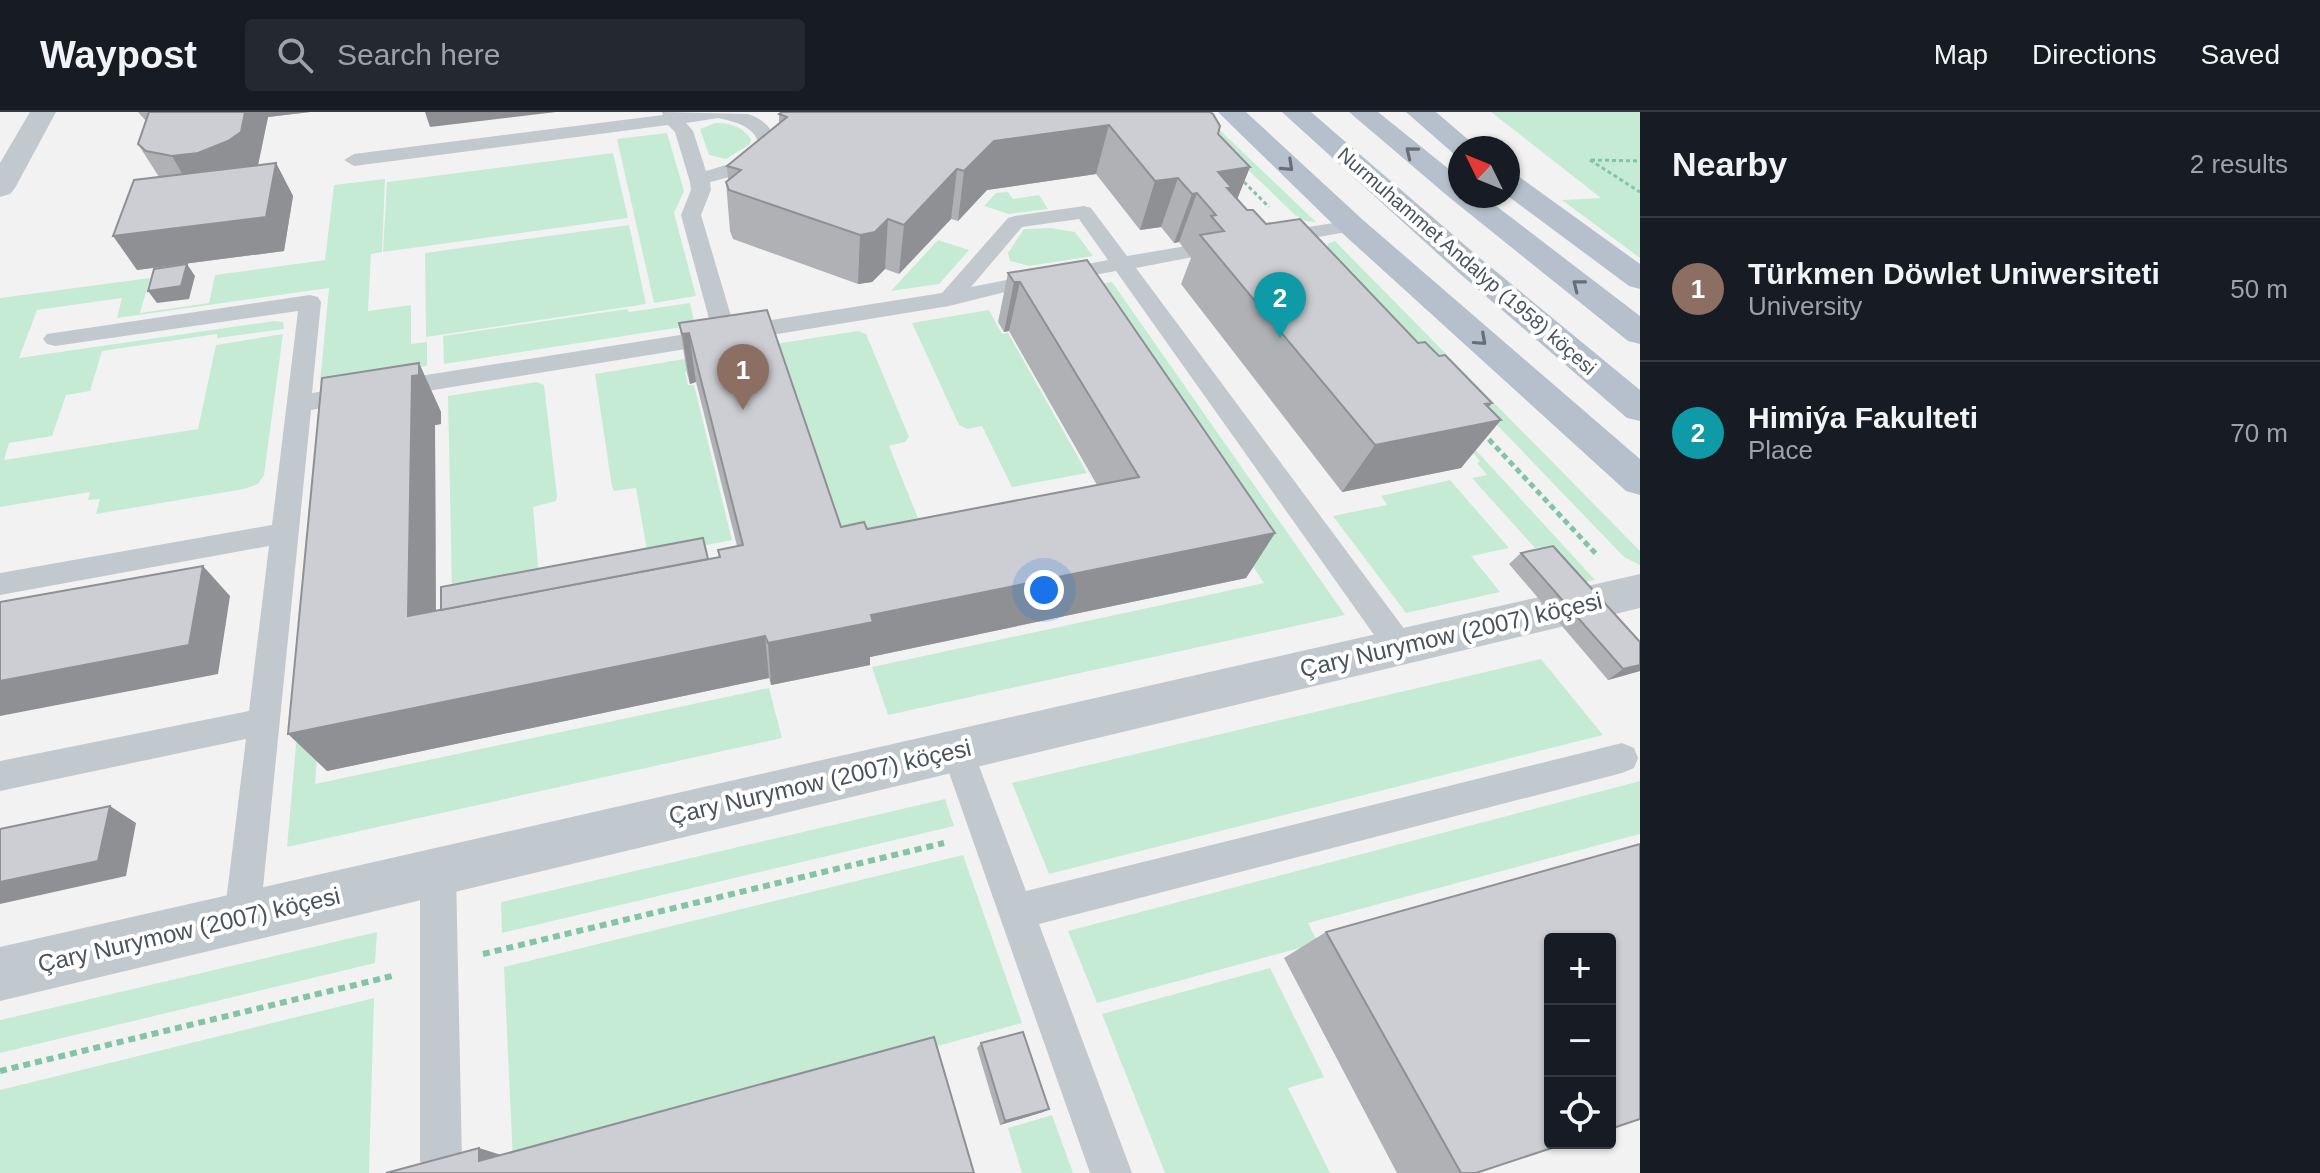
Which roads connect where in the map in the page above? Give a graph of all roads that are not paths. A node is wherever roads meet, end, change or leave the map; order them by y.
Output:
1 (43, 112) edge
2 (1231, 112) edge
3 (1295, 112) edge
4 (1362, 112) edge
5 (1419, 112) edge
6 (672, 116) edge
7 (1449, 136) edge
8 (10, 154) edge
9 (354, 160) dead end
10 (699, 178) junction
11 (1448, 182) edge
12 (0, 188) edge
13 (1520, 191) edge
14 (1480, 208) edge
15 (1352, 226) junction
16 (1123, 266) junction
17 (1640, 279) edge
18 (949, 299) junction
19 (1640, 333) edge
20 (725, 335) junction
21 (55, 339) dead end
22 (299, 403) junction
23 (1640, 409) edge
24 (1640, 481) edge
25 (284, 533) junction
26 (0, 584) edge
27 (1636, 592) edge
28 (1400, 647) junction
29 (262, 722) junction
30 (957, 750) junction
31 (1622, 758) dead end
32 (0, 776) edge
33 (438, 872) junction
34 (1016, 912) junction
35 (242, 918) junction
36 (0, 974) edge
37 (441, 1161) edge
38 (1111, 1173) edge

1 - 8 street
2 -> 15 main road
3 - 23 main road, Nurmuhammet Andalyp (1958) köçesi
11 -> 4 main road, Nurmuhammet Andalyp (1958) köçesi
5 - 7 main road
6 - 9 lane
6 - 10 lane
6 - 10 lane
8 - 12 street
10 - 20 lane
13 - 17 main road
19 -> 14 main road
15 - 16 lane
15 -> 24 main road
16 - 18 lane
16 - 18 lane
16 - 28 lane
18 - 20 lane
20 - 22 lane
21 - 22 lane
22 - 25 lane
25 - 26 lane
25 - 29 lane
27 - 28 street, Çary Nurymow (2007) köçesi
28 - 30 street, Çary Nurymow (2007) köçesi
29 - 32 lane
29 - 35 lane
30 - 33 street, Çary Nurymow (2007) köçesi
30 - 34 lane
31 - 34 lane
33 - 35 street, Çary Nurymow (2007) köçesi
33 - 37 lane
34 - 38 lane
35 - 36 street, Çary Nurymow (2007) köçesi

